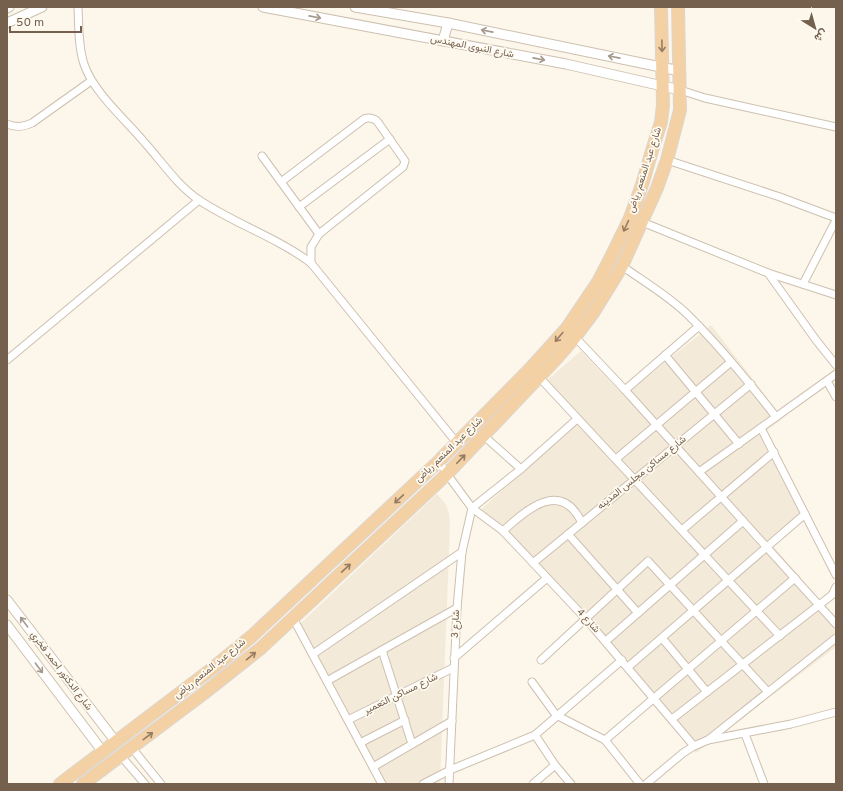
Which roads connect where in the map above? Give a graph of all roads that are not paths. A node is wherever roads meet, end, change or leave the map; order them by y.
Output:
1 (42, 7) edge
2 (78, 7) edge
3 (263, 7) edge
4 (355, 7) edge
5 (661, 7) edge
6 (678, 7) edge
7 (283, 9) edge
8 (7, 23) edge
9 (448, 24) junction
10 (443, 41) junction
11 (663, 67) junction
12 (680, 71) junction
13 (91, 81) junction
14 (664, 86) junction
15 (680, 90) junction
16 (7, 124) edge
17 (836, 127) edge
18 (390, 139) junction
19 (262, 156) dead end
20 (667, 160) junction
21 (281, 182) junction
22 (199, 200) junction
23 (299, 207) junction
24 (836, 219) edge
25 (642, 222) junction
26 (319, 234) junction
27 (311, 263) junction
28 (622, 266) junction
29 (768, 273) junction
30 (803, 284) junction
31 (836, 295) edge
32 (698, 326) junction
33 (575, 337) junction
34 (665, 355) junction
35 (7, 360) edge
36 (731, 362) junction
37 (836, 365) edge
38 (836, 374) edge
39 (539, 377) junction
40 (827, 381) junction
41 (751, 384) junction
42 (625, 390) junction
43 (696, 392) junction
44 (836, 397) edge
45 (714, 414) junction
46 (776, 417) junction
47 (578, 419) junction
48 (656, 425) junction
49 (761, 428) junction
50 (484, 436) junction
51 (457, 443) junction
52 (739, 444) junction
53 (675, 446) junction
54 (774, 452) junction
55 (616, 459) junction
56 (440, 461) junction
57 (521, 469) junction
58 (699, 472) junction
59 (447, 474) junction
60 (634, 480) junction
61 (721, 497) junction
62 (472, 508) junction
63 (806, 514) junction
64 (743, 521) junction
65 (582, 523) junction
66 (682, 530) junction
67 (503, 531) junction
68 (568, 534) junction
69 (767, 547) junction
70 (462, 552) junction
71 (704, 555) junction
72 (533, 563) junction
73 (836, 575) edge
74 (548, 578) junction
75 (796, 578) junction
76 (728, 581) junction
77 (670, 585) junction
78 (836, 587) edge
79 (617, 590) junction
80 (7, 600) edge
81 (819, 605) junction
82 (456, 608) junction
83 (694, 610) junction
84 (757, 611) junction
85 (638, 613) junction
86 (293, 618) junction
87 (586, 618) junction
88 (836, 624) edge
89 (7, 626) edge
90 (780, 636) junction
91 (662, 638) junction
92 (836, 638) edge
93 (606, 641) junction
94 (722, 641) junction
95 (382, 650) junction
96 (313, 654) junction
97 (454, 658) junction
98 (541, 660) dead end
99 (622, 660) junction
100 (743, 664) junction
101 (628, 667) junction
102 (213, 668) junction
103 (453, 668) junction
104 (688, 669) junction
105 (221, 680) junction
106 (327, 681) junction
107 (532, 682) dead end
108 (707, 692) junction
109 (768, 692) junction
110 (397, 695) junction
111 (654, 698) junction
112 (836, 712) edge
113 (556, 715) junction
114 (672, 719) junction
115 (348, 720) junction
116 (405, 720) junction
117 (452, 721) junction
118 (745, 734) junction
119 (535, 735) junction
120 (605, 740) junction
121 (708, 740) junction
122 (116, 742) junction
123 (360, 743) junction
124 (412, 744) junction
125 (694, 746) junction
126 (132, 748) junction
127 (103, 752) junction
128 (121, 756) junction
129 (555, 765) junction
130 (373, 767) junction
131 (450, 770) junction
132 (153, 774) junction
133 (144, 783) edge
134 (60, 784) edge
135 (83, 784) edge
136 (161, 784) edge
137 (382, 784) edge
138 (423, 784) edge
139 (449, 784) edge
140 (533, 784) edge
141 (571, 784) edge
142 (640, 784) edge
143 (646, 784) edge
144 (764, 784) edge

1 - 8 street
2 - 13 street
3 - 7 street, شارع النبوى المهندس
4 - 9 street, شارع النبوى المهندس
5 -> 11 highway, شارع عبد المنعم رياض
6 - 12 highway, شارع عبد المنعم رياض
7 -> 10 street, شارع النبوى المهندس
9 - 10 street
11 -> 9 street, شارع النبوى المهندس
10 -> 14 street, شارع النبوى المهندس
11 - 12 street, شارع النبوى المهندس
11 - 14 highway, شارع عبد المنعم رياض
12 - 15 highway, شارع عبد المنعم رياض
13 - 16 street
13 - 22 street
14 - 15 street, شارع النبوى المهندس
14 -> 51 highway, شارع عبد المنعم رياض
15 - 17 street
15 - 20 highway, شارع عبد المنعم رياض
18 - 21 street
18 - 23 street
18 - 26 street
19 - 21 street
20 - 24 street
20 - 25 highway, شارع عبد المنعم رياض
21 - 23 street
22 - 27 street
22 - 35 street
23 - 26 street
24 - 30 street
25 - 28 highway, شارع عبد المنعم رياض
25 - 29 street
26 - 27 street
27 - 51 street
28 - 32 street
28 - 33 highway, شارع عبد المنعم رياض
29 - 30 street
29 - 37 street
30 - 31 street
32 - 34 street
32 - 36 street
33 - 39 highway, شارع عبد المنعم رياض
33 - 42 street
34 - 42 street
34 - 43 street
36 - 41 street
36 - 43 street
38 - 40 street
39 - 47 street
39 - 50 highway, شارع عبد المنعم رياض
40 - 44 street
40 - 46 street
41 - 45 street, شارع مساكن مجلس المدينه
41 - 46 street
42 - 48 street
43 - 45 street
43 - 48 street
45 - 52 street
45 - 53 street, شارع مساكن مجلس المدينه
46 - 49 street
47 - 55 street
47 - 57 street
48 - 53 street
48 - 55 street
49 - 52 street
49 - 54 street
50 - 57 street
59 -> 50 highway, شارع عبد المنعم رياض
51 - 56 highway, شارع عبد المنعم رياض
52 - 58 street
53 - 58 street
53 - 60 street, شارع مساكن مجلس المدينه
54 - 61 street
54 - 63 street
55 - 60 street
56 - 59 street
56 -> 102 highway, شارع عبد المنعم رياض
57 - 62 street
58 - 61 street
59 - 62 street
86 -> 59 highway, شارع عبد المنعم رياض
60 - 65 street, شارع مساكن مجلس المدينه
60 - 66 street
61 - 64 street
61 - 66 street
62 - 67 street, شارع 4
62 - 70 street, شارع 3
63 - 69 street
63 - 73 street
64 - 69 street
64 - 71 street
65 - 67 street
65 - 68 street, شارع مساكن مجلس المدينه
66 - 71 street
67 - 72 street, شارع 4
68 - 72 street, شارع مساكن مجلس المدينه
68 - 79 street
69 - 75 street
69 - 76 street
70 - 82 street, شارع 3
70 - 96 street
71 - 76 street
71 - 77 street
72 - 74 street, شارع 4
74 - 87 street, شارع 4
74 - 97 street
75 - 81 street
75 - 84 street
76 - 83 street
76 - 84 street
77 - 79 street
77 - 83 street
77 - 85 street
78 - 81 street
79 - 85 street
79 - 87 street
122 -> 80 street, شارع الدكتور احمد فخري
81 - 88 street
81 - 90 street
82 - 95 street
82 - 97 street, شارع 3
83 - 91 street
83 - 94 street
84 - 90 street
84 - 94 street
85 - 93 street
86 - 96 street
105 -> 86 highway, شارع عبد المنعم رياض
87 - 93 street, شارع 4
87 - 98 street
89 -> 127 street, شارع الدكتور احمد فخري
90 - 100 street
91 - 101 street
91 - 104 street
92 - 109 street
93 - 99 street, شارع 4
94 - 100 street
94 - 104 street
95 - 106 street
95 - 110 street
96 - 106 street
97 - 103 street, شارع 3
99 - 101 street, شارع 4
99 - 113 street
100 - 108 street
100 - 109 street
101 - 111 street, شارع 4
102 - 105 highway
102 - 122 highway, شارع عبد المنعم رياض
103 - 110 street, شارع مساكن التعمير
103 - 117 street, شارع 3
104 - 108 street
104 - 111 street
126 -> 105 highway, شارع عبد المنعم رياض
106 - 115 street
107 - 113 street
108 - 114 street
109 - 121 street
110 - 115 street, شارع مساكن التعمير
110 - 116 street
111 - 114 street, شارع 4
111 - 120 street
112 - 118 street
113 - 119 street
113 - 120 street
114 - 125 street, شارع 4
115 - 123 street
116 - 123 street
116 - 124 street
117 - 124 street
117 - 131 street, شارع 3
118 - 121 street
118 - 144 street
119 - 129 street
119 - 131 street
120 - 142 street
121 - 125 street
122 - 127 highway, شارع عبد المنعم رياض
123 - 130 street
124 - 130 street
125 - 143 street
126 - 128 highway, شارع عبد المنعم رياض
126 - 132 street
127 - 134 highway, شارع عبد المنعم رياض
128 - 133 street
128 - 135 highway, شارع عبد المنعم رياض
129 - 140 street
129 - 141 street
130 - 137 street
131 - 138 street
131 - 139 street, شارع 3
132 - 133 street
132 - 136 street

